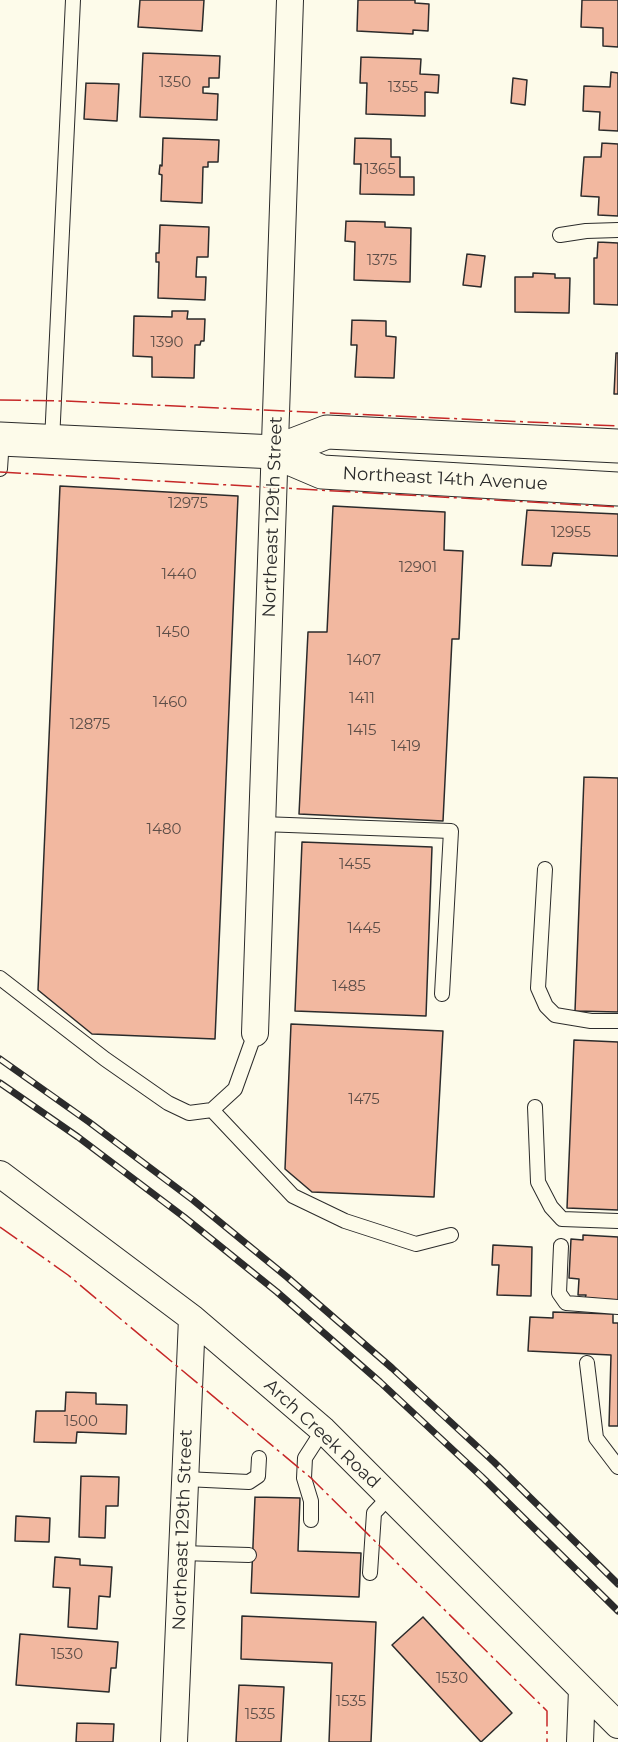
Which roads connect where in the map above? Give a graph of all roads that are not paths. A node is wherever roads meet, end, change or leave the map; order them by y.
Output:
1 (73, 0) edge
2 (290, 0) edge
3 (618, 230) edge
4 (560, 235) dead end
5 (52, 441) junction
6 (618, 446) edge
7 (0, 449) edge
8 (275, 452) junction
9 (618, 489) edge
10 (262, 824) junction
11 (545, 869) dead end
12 (0, 978) edge
13 (442, 994) dead end
14 (618, 1021) edge
15 (255, 1033) joint
16 (535, 1107) dead end
17 (212, 1110) junction
18 (0, 1174) edge
19 (618, 1221) edge
20 (451, 1235) dead end
21 (561, 1246) dead end
22 (618, 1306) edge
23 (192, 1318) junction
24 (587, 1363) dead end
25 (323, 1430) junction
26 (259, 1458) dead end
27 (618, 1467) edge
28 (184, 1479) junction
29 (389, 1497) junction
30 (311, 1520) dead end
31 (182, 1552) junction
32 (249, 1555) dead end
33 (370, 1573) dead end
34 (582, 1689) junction
35 (618, 1725) edge
36 (174, 1742) edge
37 (580, 1742) edge

1 - 5 lane
2 - 8 street, Northeast 129th Street
3 - 4 lane
5 - 7 street, Northeast 14th Avenue
5 - 8 street, Northeast 14th Avenue
6 - 8 street, Northeast 14th Avenue
8 - 9 street, Northeast 14th Avenue
8 - 10 street, Northeast 129th Street
10 - 13 lane
10 - 15 street, Northeast 129th Street
11 - 14 lane
12 - 17 lane
15 - 17 lane
16 - 19 lane
17 - 20 lane
18 - 23 street, Arch Creek Road
21 - 22 lane
23 - 25 street, Arch Creek Road
23 - 28 street, Northeast 129th Street
24 - 27 lane
25 - 29 street, Arch Creek Road
25 - 30 lane
26 - 28 lane
28 - 31 street, Northeast 129th Street
29 - 33 lane
29 - 34 street, Arch Creek Road
31 - 32 lane
31 - 36 street, Northeast 129th Street
34 - 35 street, Arch Creek Road
34 - 37 street

